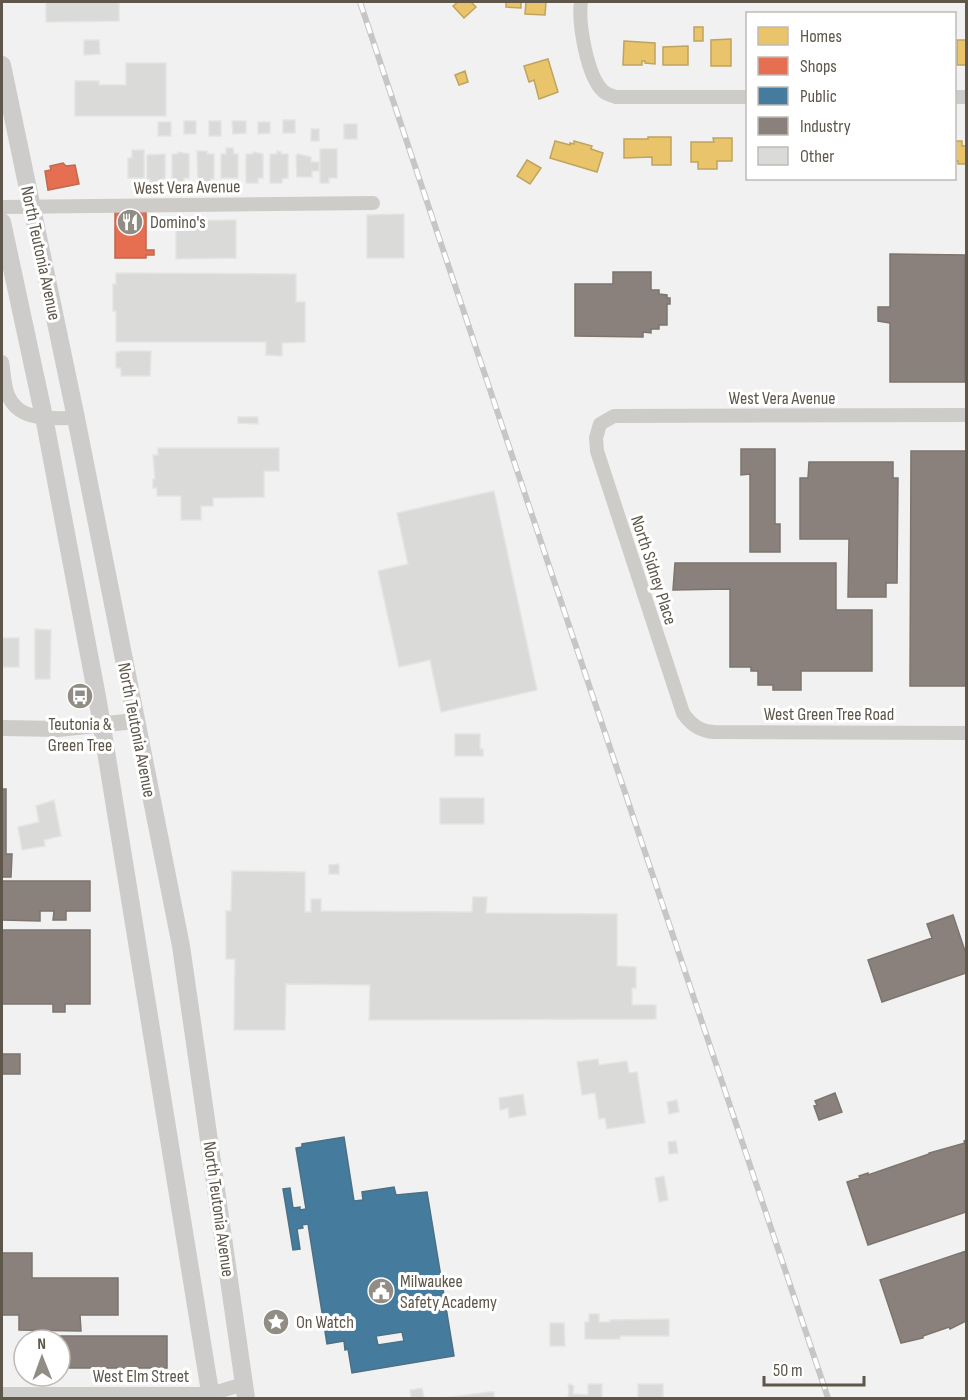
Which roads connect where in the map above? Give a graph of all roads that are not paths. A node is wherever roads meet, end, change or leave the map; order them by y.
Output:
1 (580, 2) edge
2 (2, 66) edge
3 (746, 97) edge
4 (373, 203) dead end
5 (32, 206) junction
6 (2, 207) edge
7 (2, 222) edge
8 (2, 362) edge
9 (966, 415) edge
10 (44, 417) junction
11 (76, 418) junction
12 (600, 424) joint
13 (135, 721) junction
14 (692, 724) joint
15 (102, 726) junction
16 (2, 728) edge
17 (966, 733) edge
18 (244, 1391) edge
19 (2, 1394) edge
20 (210, 1396) edge

1 - 3 street
2 - 5 main road, North Teutonia Avenue
4 - 5 street, West Vera Avenue
5 - 6 street, West Vera Avenue
5 - 11 main road, North Teutonia Avenue
7 - 10 main road, North Teutonia Avenue
8 - 10 street
9 - 12 street, West Vera Avenue
10 - 11 street
10 - 15 main road, North Teutonia Avenue
11 - 13 main road, North Teutonia Avenue
12 - 14 street, North Sidney Place
13 - 15 street
13 - 18 main road, North Teutonia Avenue
14 - 17 street, West Green Tree Road
15 - 16 street
15 - 20 main road, North Teutonia Avenue
18 - 20 street, West Elm Street
19 - 20 street, West Elm Street

